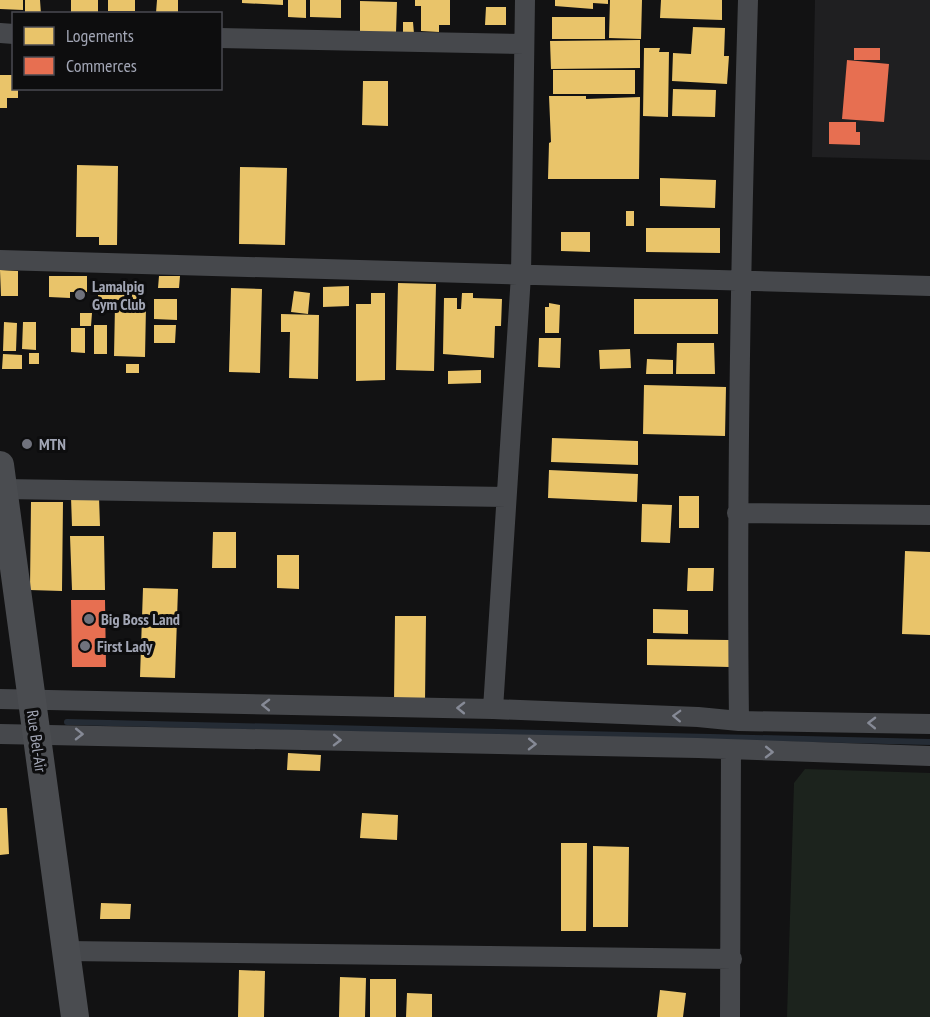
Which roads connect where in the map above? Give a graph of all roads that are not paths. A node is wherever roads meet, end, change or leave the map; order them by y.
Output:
1 (525, 0) edge
2 (748, 0) edge
3 (222, 38) edge
4 (524, 44) junction
5 (0, 260) edge
6 (521, 275) junction
7 (740, 282) junction
8 (930, 286) edge
9 (2, 477) edge
10 (506, 497) junction
11 (737, 513) junction
12 (930, 515) edge
13 (0, 699) edge
14 (32, 700) junction
15 (494, 709) junction
16 (739, 721) junction
17 (930, 724) edge
18 (36, 733) junction
19 (0, 734) edge
20 (731, 751) junction
21 (930, 756) edge
22 (66, 951) junction
23 (732, 959) junction
24 (75, 1017) edge
25 (730, 1017) edge

1 - 4 street
2 - 7 street
3 - 4 street
4 - 6 street
5 - 6 street
6 - 7 street
6 - 10 street
7 - 8 street
7 - 11 street
9 - 10 street
9 - 14 main road, Rue Bel-Air
10 - 15 street
11 - 12 street
11 - 16 street
13 - 14 street
15 -> 14 street
14 - 18 main road, Rue Bel-Air
16 -> 15 street
17 -> 16 street
18 - 19 street
18 -> 20 street
18 - 22 main road, Rue Bel-Air
20 -> 21 street
20 - 23 street
22 - 23 street
22 - 24 main road, Rue Bel-Air
23 - 25 street

